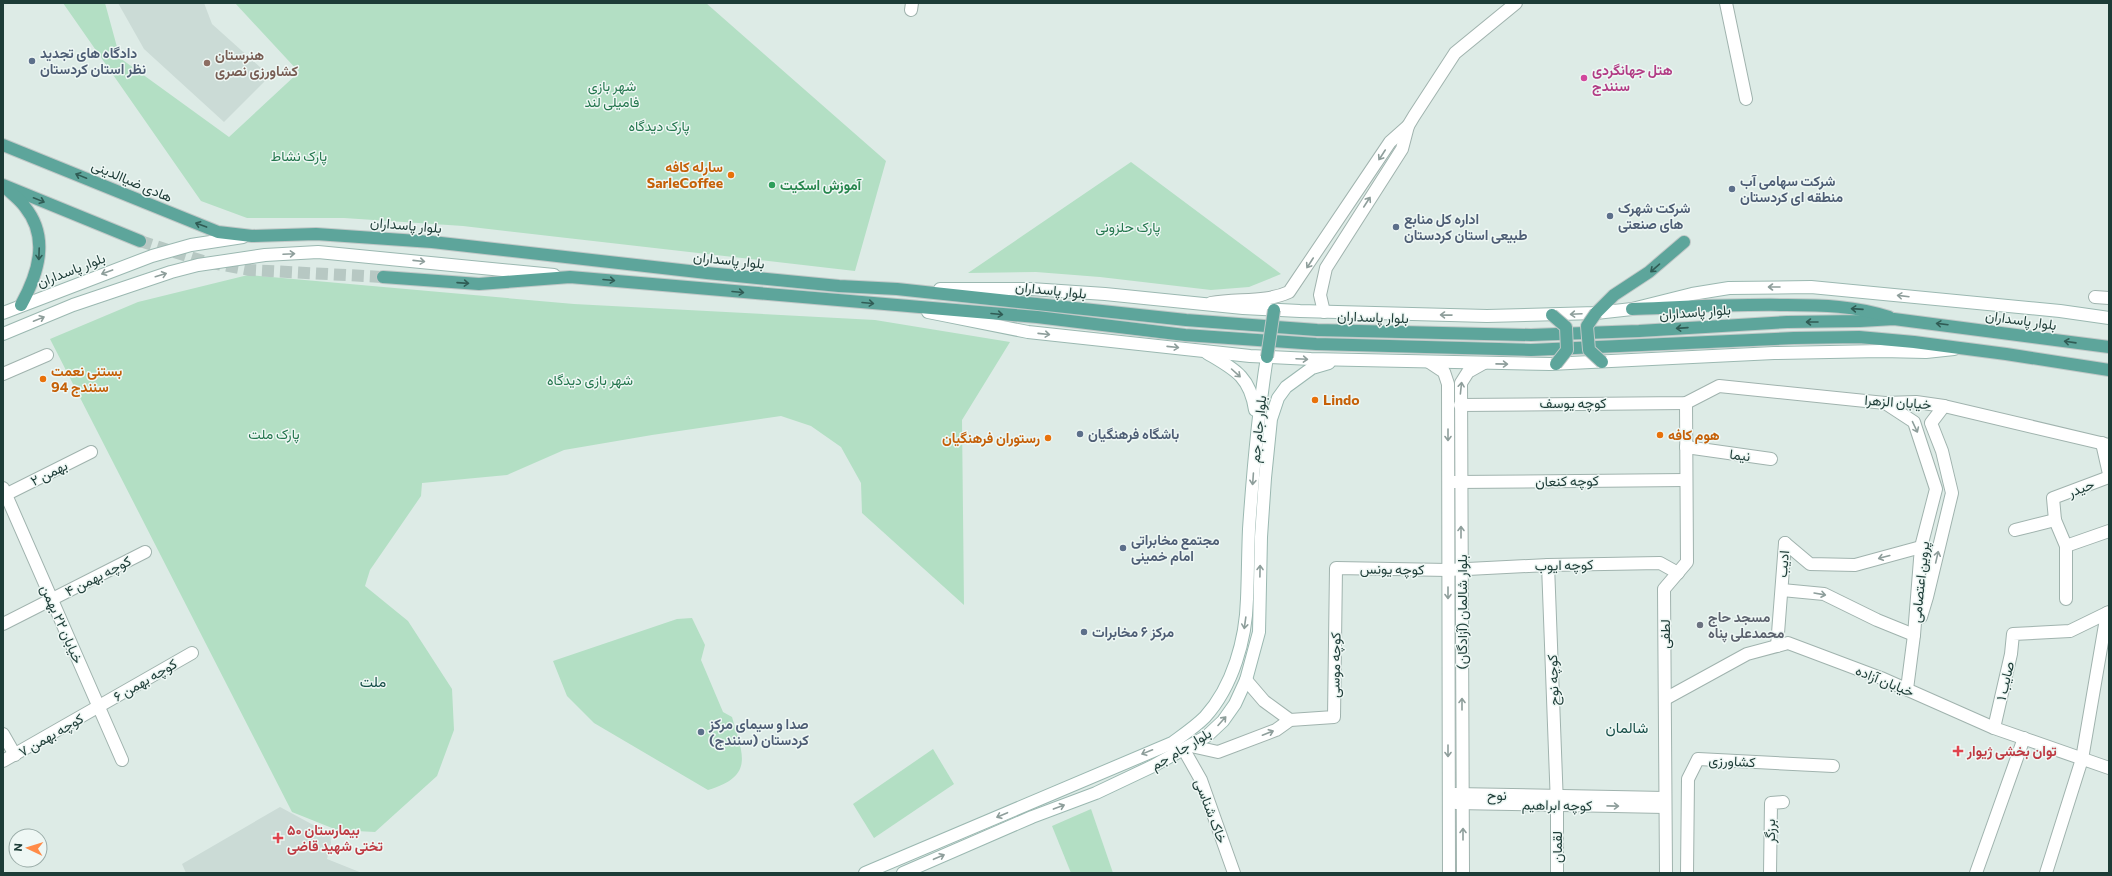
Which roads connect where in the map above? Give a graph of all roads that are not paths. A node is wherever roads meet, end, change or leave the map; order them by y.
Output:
1 (1516, 3) edge
2 (1726, 3) edge
3 (1746, 99) dead end
4 (1408, 126) junction
5 (3, 145) edge
6 (3, 186) edge
7 (1342, 216) junction
8 (1354, 223) junction
9 (252, 236) junction
10 (140, 241) tunnel mouth
11 (1684, 242) dead end
12 (383, 276) tunnel mouth
13 (570, 277) junction
14 (897, 289) junction
15 (2095, 297) dead end
16 (2109, 298) edge
17 (1204, 304) junction
18 (21, 305) junction
19 (895, 305) junction
20 (1632, 309) junction
21 (1274, 310) junction
22 (1324, 312) junction
23 (3, 313) edge
24 (1596, 313) junction
25 (1552, 315) junction
26 (1894, 318) junction
27 (2109, 318) edge
28 (3, 334) edge
29 (1959, 348) junction
30 (2109, 348) edge
31 (1204, 351) junction
32 (47, 355) dead end
33 (1267, 357) junction
34 (1355, 360) junction
35 (1429, 362) junction
36 (1602, 362) junction
37 (1484, 363) junction
38 (1556, 364) junction
39 (2109, 370) edge
40 (3, 374) edge
41 (1686, 403) junction
42 (1886, 403) junction
43 (1460, 405) junction
44 (1944, 406) junction
45 (1257, 429) junction
46 (2105, 444) edge
47 (1686, 447) junction
48 (91, 452) dead end
49 (1771, 459) dead end
50 (2109, 476) edge
51 (1686, 480) junction
52 (1448, 482) junction
53 (1461, 482) junction
54 (4, 493) edge
55 (2055, 520) junction
56 (2015, 530) dead end
57 (2109, 531) edge
58 (2066, 546) junction
59 (1921, 547) junction
60 (144, 552) dead end
61 (1548, 565) junction
62 (1336, 568) joint
63 (1462, 569) junction
64 (1448, 570) junction
65 (1678, 573) junction
66 (1782, 590) junction
67 (52, 599) junction
68 (2066, 599) dead end
69 (1247, 600) junction
70 (1260, 601) junction
71 (2108, 612) edge
72 (3, 624) edge
73 (1914, 635) junction
74 (1777, 646) junction
75 (192, 653) dead end
76 (1246, 680) junction
77 (1907, 689) junction
78 (1665, 699) junction
79 (99, 707) junction
80 (1290, 720) junction
81 (1994, 728) junction
82 (3, 734) edge
83 (2024, 738) junction
84 (1187, 748) junction
85 (15, 755) junction
86 (2082, 758) junction
87 (122, 760) dead end
88 (3, 762) edge
89 (1833, 766) dead end
90 (2109, 768) edge
91 (1448, 799) junction
92 (1462, 799) junction
93 (1557, 801) junction
94 (1783, 802) dead end
95 (1665, 803) junction
96 (865, 873) edge
97 (903, 873) edge
98 (1234, 873) edge
99 (1449, 873) edge
100 (1463, 873) edge
101 (1557, 873) edge
102 (1666, 873) edge
103 (1687, 873) edge
104 (1770, 873) edge
105 (1976, 873) edge
106 (2046, 873) edge

1 - 4 street
2 - 3 street
4 -> 7 street
8 -> 4 street
9 -> 5 main road, هادی ضیاالدینی
6 -> 10 main road
6 -> 18 main road
7 - 8 street
7 -> 17 street
8 - 22 street
9 - 14 main road, بلوار پاسداران
9 -> 18 street, بلوار پاسداران
11 -> 24 main road
12 -> 13 main road
13 -> 19 main road, بلوار پاسداران
28 -> 13 street, بلوار پاسداران
14 - 17 street
26 -> 14 main road, بلوار پاسداران
15 - 16 street
17 - 21 street
18 - 23 street, بلوار پاسداران
19 -> 29 main road, بلوار پاسداران
19 -> 31 street
20 - 24 street
26 -> 20 main road
27 -> 20 street
21 - 22 street
21 - 33 main road, bridge
25 -> 22 street
24 -> 25 street
24 - 36 main road, bridge
25 - 38 main road, bridge
30 -> 26 main road, بلوار پاسداران
29 - 36 street
29 - 39 main road, بلوار پاسداران
31 - 33 street
31 -> 45 street
32 - 40 street
33 -> 34 street
33 - 45 street, بلوار جام جم
34 - 35 street
70 -> 34 street, بلوار جام جم
35 - 37 street
35 -> 52 street, بلوار شالمان (آزادگان)
36 - 38 street
37 -> 38 street
43 -> 37 street, بلوار شالمان (آزادگان)
41 - 42 street, خیابان الزهرا
41 - 43 street, کوچه یوسف
41 - 47 street, لطفی
42 - 44 street, خیابان الزهرا
42 -> 59 street, پروین اعتصامی
43 - 53 street, بلوار شالمان (آزادگان)
44 - 46 street, خیابان الزهرا
73 -> 44 street, پروین اعتصامی
45 -> 69 street, بلوار جام جم
46 - 50 street
47 - 49 street, نیما
47 - 51 street, لطفی
48 - 54 street, بهمن ۲
50 - 55 street, حیدر
51 - 53 street, کوچه کنعان
51 - 65 street, لطفی
52 - 53 street, کوچه کنعان
52 - 64 street, بلوار شالمان (آزادگان)
63 -> 53 street, بلوار شالمان (آزادگان)
54 - 67 street, خیابان ۲۲ بهمن
55 - 56 street
55 - 58 street
57 - 58 street
58 - 68 street
59 -> 66 street, ادیب
59 - 73 street, پروین اعتصامی
60 - 67 street, کوچه بهمن ۴
61 - 63 street, کوچه ایوب
61 - 65 street, کوچه ایوب
61 - 93 street, کوچه نوح
62 - 64 street, کوچه یونس
62 - 80 street, کوچه موسی
63 - 64 street, کوچه ایوب
92 -> 63 street, بلوار شالمان (آزادگان)
64 -> 91 street, بلوار شالمان (آزادگان)
65 - 78 street, لطفی
66 -> 73 street, ادیب
66 - 74 street
67 - 72 street, کوچه بهمن ۴
67 - 79 street, خیابان ۲۲ بهمن
69 - 70 street
69 -> 96 street, بلوار جام جم
70 - 76 street, بلوار جام جم
71 - 81 street, صایب ۱
71 - 86 street
73 - 77 street
74 - 77 street, خیابان آزاده
74 - 78 street, خیابان آزاده
75 - 79 street, کوچه بهمن ۶
76 - 80 street
84 -> 76 street, بلوار جام جم
77 - 81 street, خیابان آزاده
78 - 95 street, لطفی
79 - 85 street, کوچه بهمن ۷
79 - 87 street, خیابان ۲۲ بهمن
84 -> 80 street
81 - 83 street, خیابان آزاده
82 - 85 street
83 - 86 street, خیابان آزاده
83 - 105 street
97 -> 84 street, بلوار جام جم
84 - 98 street, خاک شناسی
85 - 88 street, کوچه بهمن ۷
86 - 90 street, خیابان آزاده
86 - 106 street
89 - 103 street, کشاورزی
91 - 92 street
91 - 99 street, بلوار شالمان (آزادگان)
92 - 93 street, کوچه ابراهیم
100 -> 92 street, بلوار شالمان (آزادگان)
93 - 95 street, کوچه ابراهیم
93 - 101 street, لقمان
94 - 104 street, برزگر
95 - 102 street, لطفی

